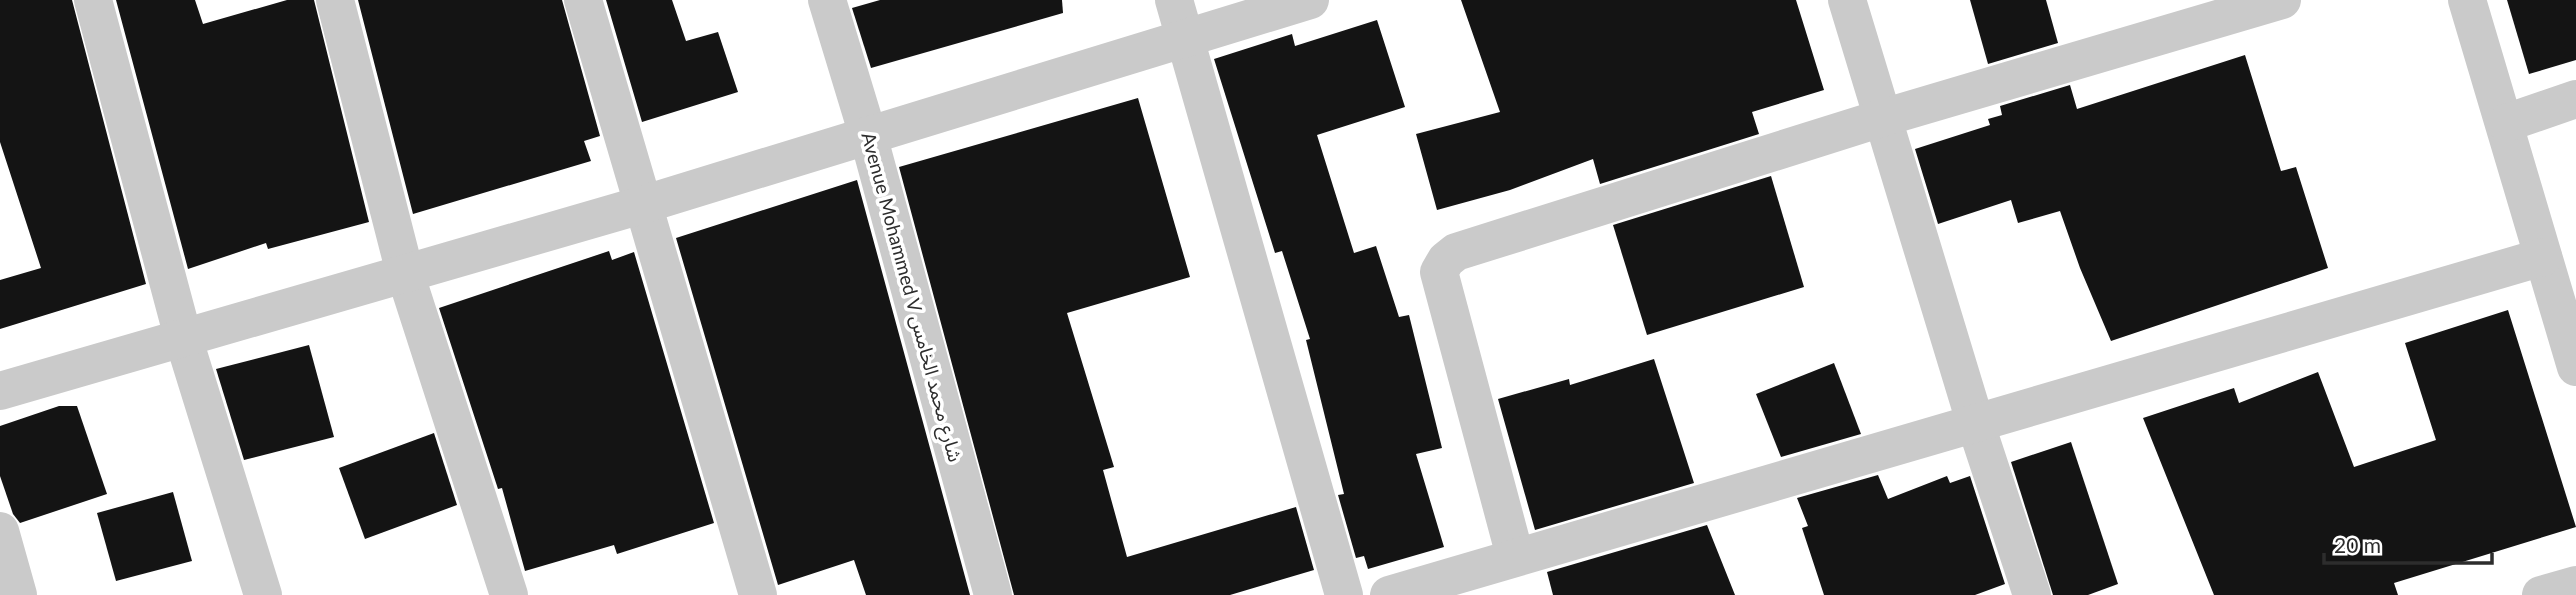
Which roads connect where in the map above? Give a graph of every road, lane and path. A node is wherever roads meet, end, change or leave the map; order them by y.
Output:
1 (93, 0) edge
2 (335, 0) edge
3 (583, 0) edge
4 (827, 0) edge
5 (1174, 0) edge
6 (1310, 0) edge
7 (1847, 0) edge
8 (2282, 0) edge
9 (2467, 0) edge
10 (1185, 37) junction
11 (2576, 99) edge
12 (1882, 118) junction
13 (2506, 123) junction
14 (868, 135) junction
15 (645, 204) junction
16 (2543, 257) junction
17 (405, 273) junction
18 (183, 337) junction
19 (2576, 367) edge
20 (0, 391) edge
21 (1976, 425) junction
22 (0, 531) edge
23 (1516, 556) junction
24 (2576, 585) edge
25 (18, 595) edge
26 (262, 595) edge
27 (509, 595) edge
28 (758, 595) edge
29 (993, 595) edge
30 (1344, 595) edge
31 (1389, 595) edge
32 (2032, 595) edge
33 (2541, 595) edge

1 - 18 street
2 - 17 street
3 - 15 street
4 - 14 street, Avenue Mohammed V شارع محمد الخامس
5 - 10 street
6 - 10 street
7 - 12 street
8 - 12 street
9 - 13 street
10 - 14 street
10 - 30 street
11 - 13 street
12 - 21 street
12 - 23 street
13 - 16 street
14 - 15 street
14 - 29 street, Avenue Mohammed V شارع محمد الخامس
15 - 17 street
15 - 28 street
16 - 19 street
16 - 21 street
17 - 18 street
17 - 27 street
18 - 20 street
18 - 26 street
21 - 23 street
21 - 32 street
22 - 25 street
23 - 31 street
24 - 33 street

